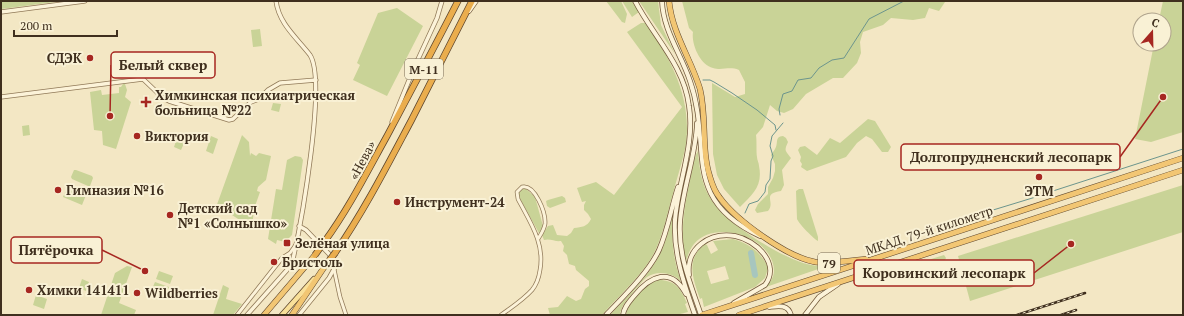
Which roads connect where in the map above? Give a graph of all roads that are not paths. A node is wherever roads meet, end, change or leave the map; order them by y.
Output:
1 (86, 1) edge
2 (276, 1) edge
3 (442, 1) edge
4 (458, 1) edge
5 (472, 1) edge
6 (476, 1) edge
7 (635, 1) edge
8 (662, 1) edge
9 (669, 1) edge
10 (1, 12) edge
11 (457, 32) junction
12 (316, 80) junction
13 (1, 97) edge
14 (696, 107) junction
15 (387, 135) junction
16 (1183, 158) edge
17 (1183, 170) edge
18 (683, 172) junction
19 (299, 226) junction
20 (538, 239) junction
21 (771, 242) junction
22 (295, 246) junction
23 (315, 255) joint
24 (282, 258) junction
25 (875, 258) junction
26 (290, 264) junction
27 (325, 266) junction
28 (334, 269) junction
29 (842, 282) junction
30 (690, 284) junction
31 (691, 302) junction
32 (726, 307) junction
33 (762, 308) junction
34 (238, 315) edge
35 (247, 315) edge
36 (264, 315) edge
37 (282, 315) edge
38 (292, 315) edge
39 (299, 315) edge
40 (346, 315) edge
41 (501, 315) edge
42 (606, 315) edge
43 (623, 315) edge
44 (695, 315) edge
45 (703, 315) edge
46 (739, 315) edge
47 (792, 315) edge
48 (804, 315) edge

1 - 10 street
2 - 12 street
3 - 15 street
4 - 15 highway, «Нева» / М-11
5 - 11 highway, «Нева» / М-11
6 - 11 main road
7 - 18 main road
8 - 14 main road
9 - 21 highway
11 - 27 highway, «Нева» / М-11, bridge
12 - 13 street
12 - 19 street
14 - 21 main road
14 - 30 main road
15 - 23 highway, «Нева» / М-11, bridge
16 - 25 highway, МКАД, 79-й километр
17 - 29 highway, МКАД, 79-й километр
18 - 31 main road
18 - 42 main road
19 - 22 street
19 - 28 street
20 - 20 street
20 - 41 street
21 - 25 highway, 79
22 - 24 street
22 - 26 street
23 - 36 highway, «Нева» / М-11
24 - 26 street
24 - 34 street
25 - 32 highway, МКАД, 79-й километр
26 - 35 street
27 - 37 main road, «Нева» / М-11
27 - 38 highway, М-11
28 - 39 street
28 - 40 street
29 - 33 highway, МКАД, 79-й километр
29 - 48 main road
30 - 32 main road
30 - 45 main road
31 - 43 main road
31 - 44 main road
32 - 45 highway, МКАД, 79-й километр
33 - 46 highway, МКАД, 79-й километр
33 - 47 main road

